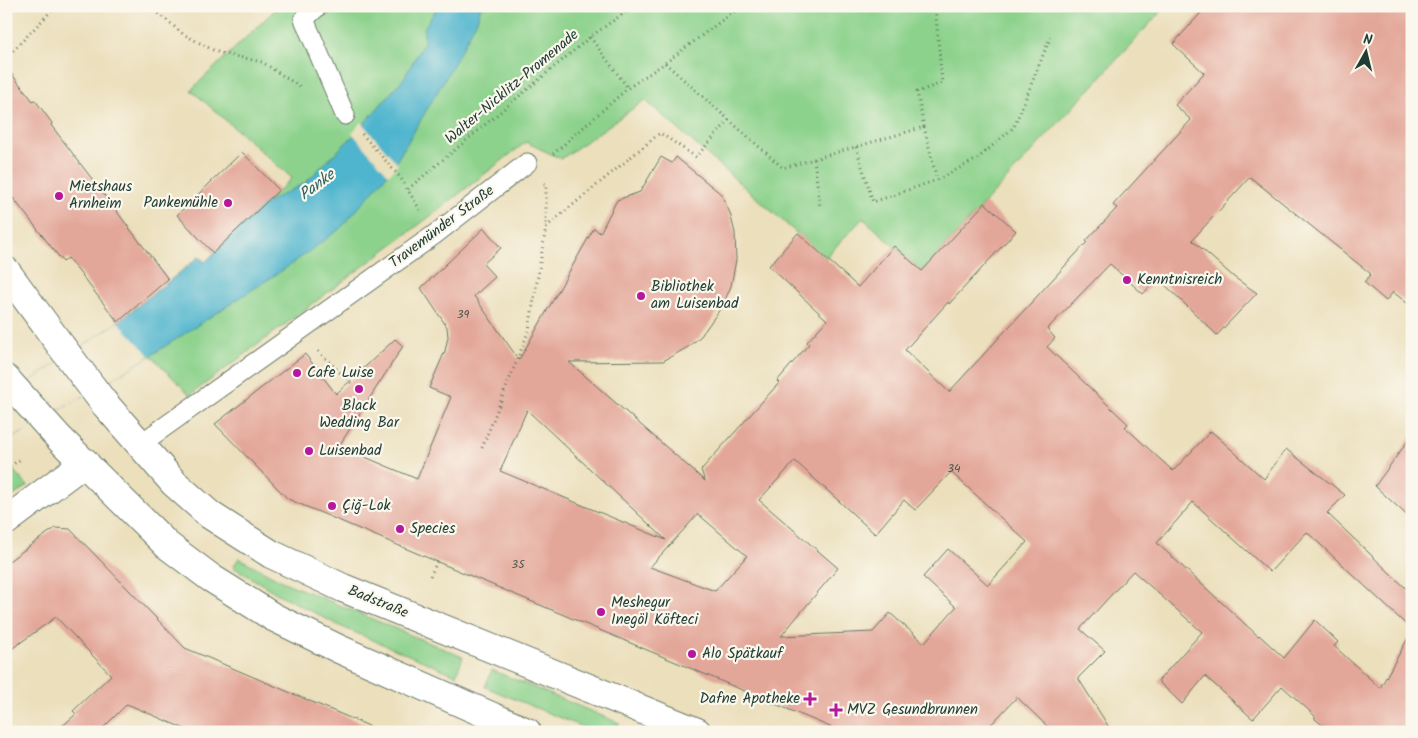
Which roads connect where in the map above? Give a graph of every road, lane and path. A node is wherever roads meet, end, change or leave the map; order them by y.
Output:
1 (56, 6) edge
2 (130, 6) edge
3 (318, 6) edge
4 (634, 6) edge
5 (741, 6) edge
6 (935, 6) edge
7 (1052, 33) dead end
8 (590, 37) junction
9 (6, 58) edge
10 (262, 62) dead end
11 (665, 63) junction
12 (628, 88) junction
13 (345, 115) joint
14 (730, 120) junction
15 (924, 127) junction
16 (856, 147) junction
17 (814, 158) junction
18 (527, 163) junction
19 (937, 180) junction
20 (820, 207) dead end
21 (546, 227) junction
22 (6, 271) edge
23 (300, 330) junction
24 (7, 380) edge
25 (351, 383) dead end
26 (139, 445) junction
27 (482, 448) dead end
28 (22, 458) dead end
29 (84, 462) junction
30 (6, 469) edge
31 (6, 520) edge
32 (437, 562) dead end
33 (430, 576) dead end
34 (664, 725) edge
35 (527, 732) edge
36 (697, 732) edge

1 - 9 path
2 - 10 path
3 - 13 lane
4 - 8 path, Walter-Nicklitz-Promenade
5 - 11 path
6 - 15 path
7 - 19 path
8 - 12 path
8 - 13 path, Walter-Nicklitz-Promenade
11 - 12 path
11 - 14 path
12 - 18 path
14 - 17 path
14 - 21 path
15 - 16 path
15 - 19 path
16 - 17 path
16 - 19 path
17 - 20 path
18 - 21 path
18 - 23 lane, Travemünder Straße
21 - 27 path
22 - 26 main road, Badstraße, bridge
23 - 25 path
23 - 26 lane, Travemünder Straße
24 - 29 main road
26 - 34 main road, Badstraße
28 - 30 path
29 - 31 main road
29 - 35 main road
32 - 33 path
34 - 36 main road, Badstraße

